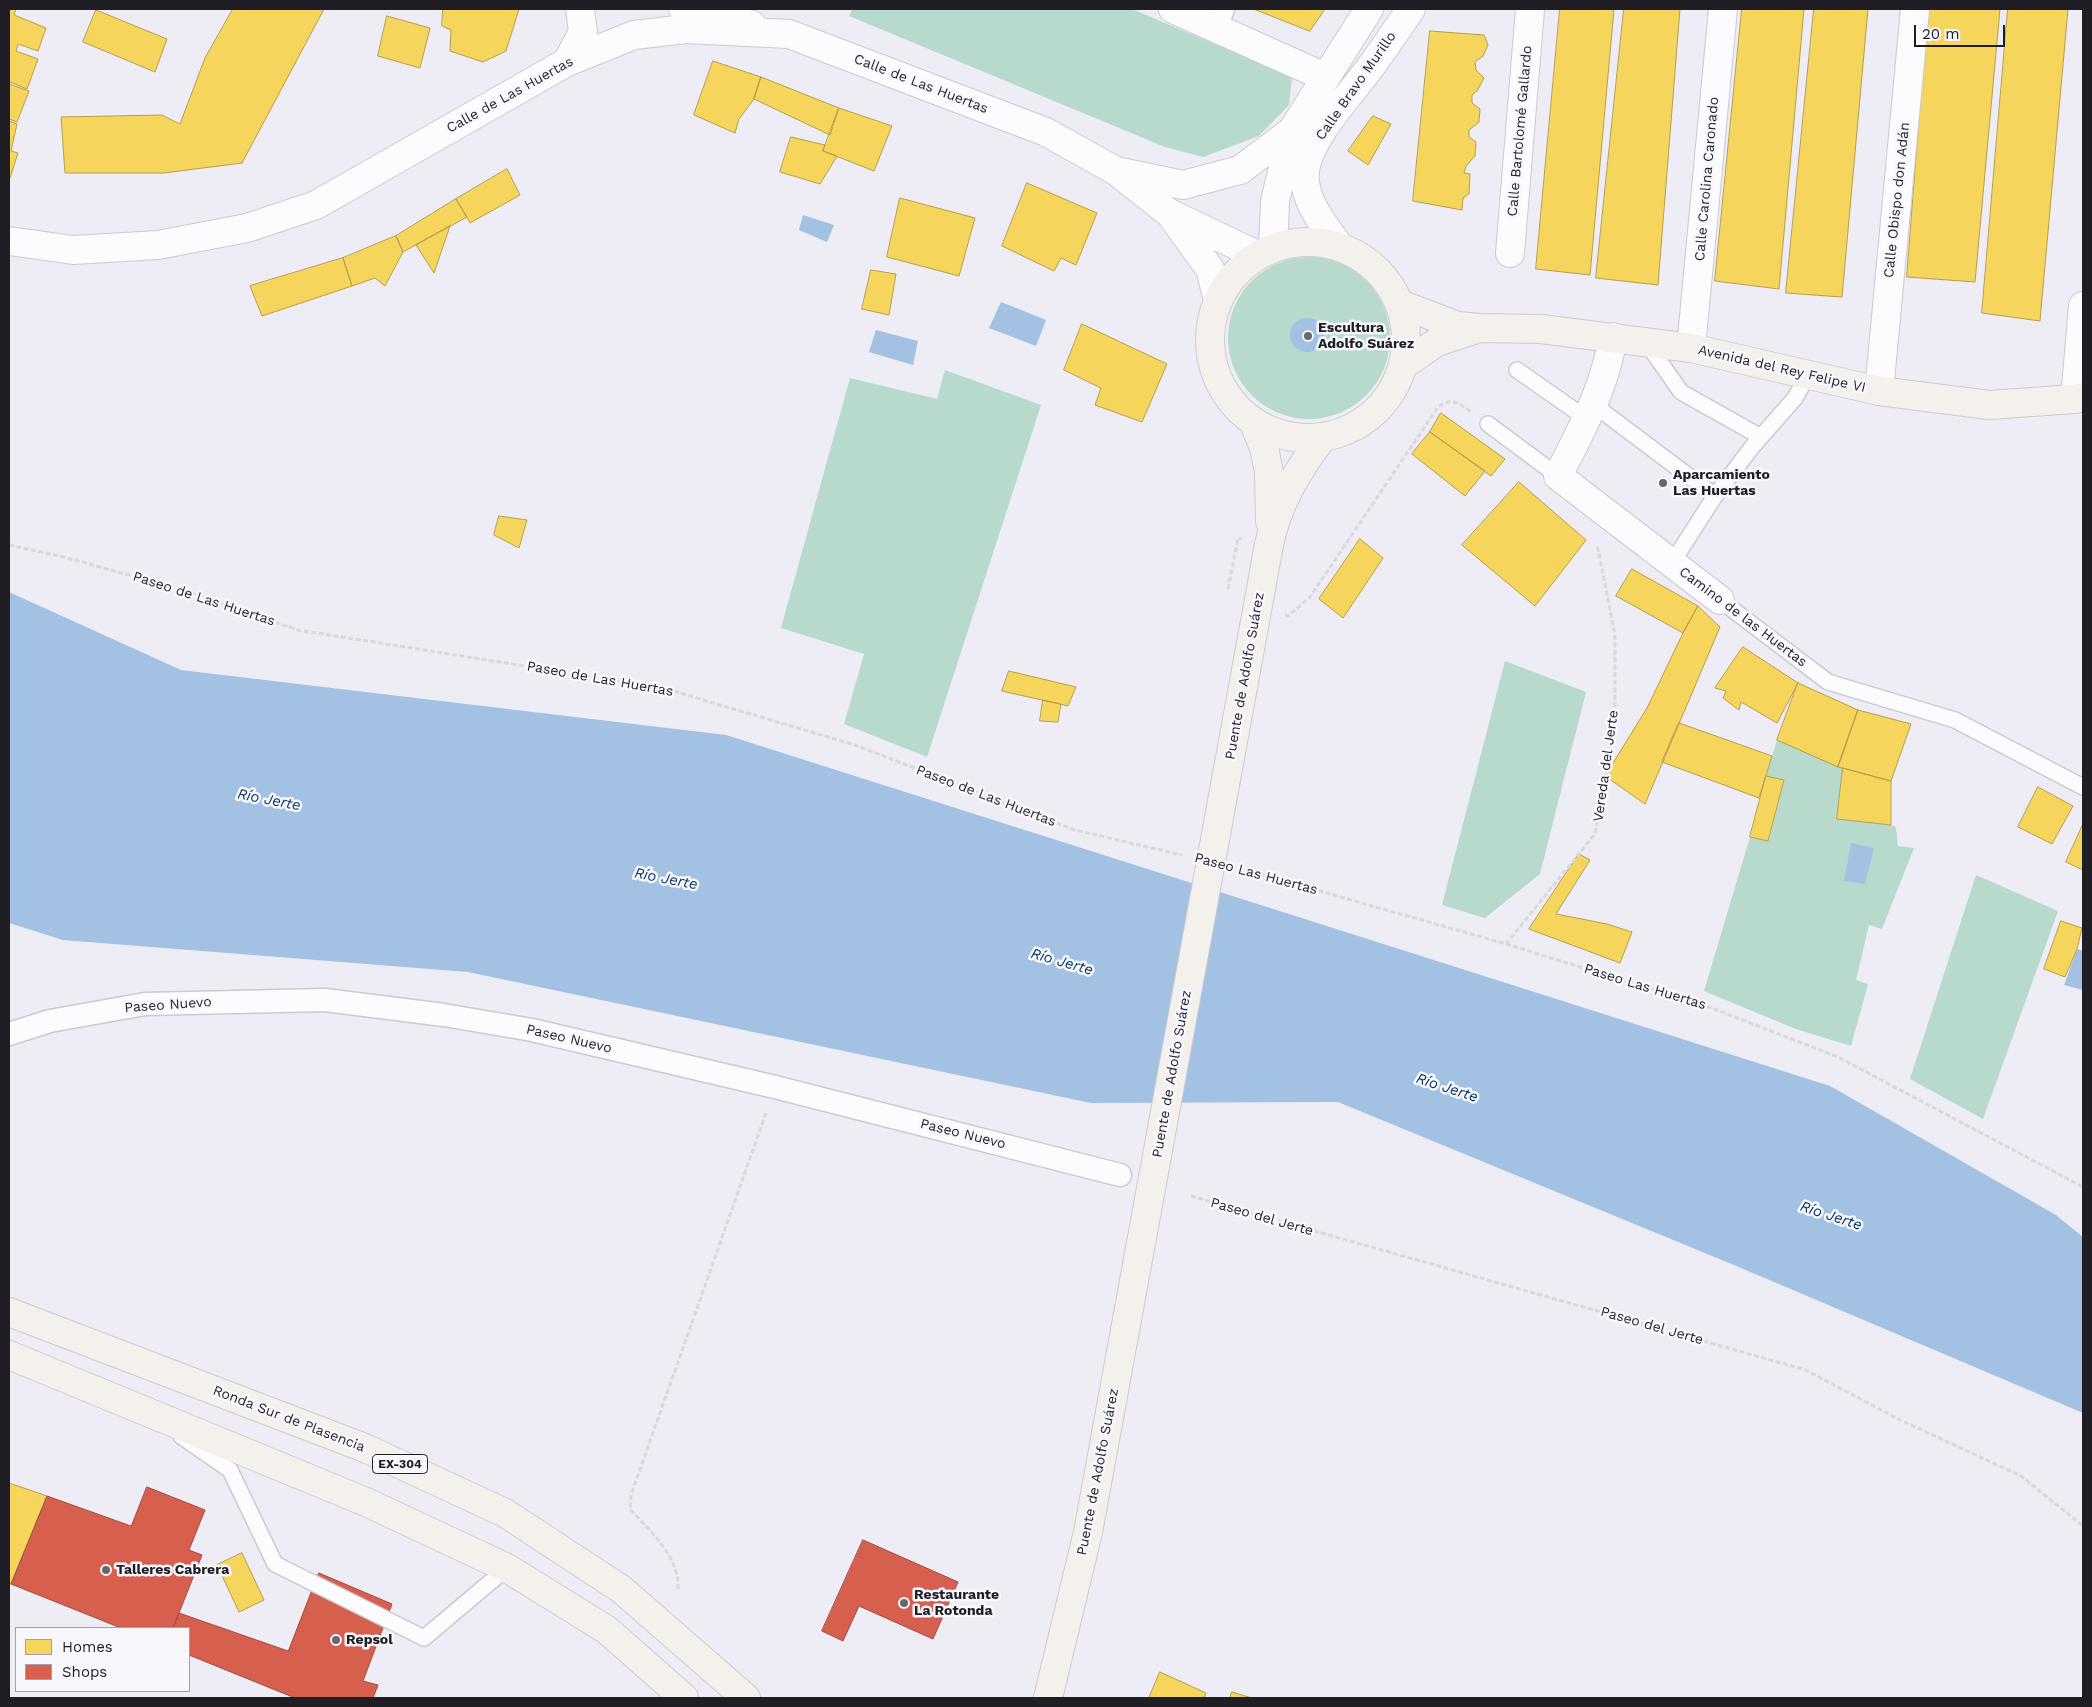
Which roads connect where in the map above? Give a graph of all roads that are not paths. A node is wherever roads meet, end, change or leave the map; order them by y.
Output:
1 (580, 9) edge
2 (683, 9) edge
3 (1173, 9) edge
4 (1369, 9) edge
5 (1411, 9) edge
6 (1530, 9) edge
7 (1723, 9) edge
8 (1915, 9) edge
9 (1219, 18) edge
10 (789, 34) junction
11 (567, 62) junction
12 (1325, 77) junction
13 (1292, 131) junction
14 (1116, 171) junction
15 (1169, 213) junction
16 (9, 242) edge
17 (1340, 247) junction
18 (1265, 252) junction
19 (1510, 253) dead end
20 (1218, 300) junction
21 (1400, 304) junction
22 (2083, 306) edge
23 (1480, 328) junction
24 (1613, 337) junction
25 (1646, 342) junction
26 (1691, 348) junction
27 (1405, 364) junction
28 (1517, 370) dead end
29 (1808, 375) junction
30 (1879, 391) junction
31 (2079, 398) edge
32 (1591, 412) junction
33 (1254, 422) junction
34 (1488, 424) road end
35 (1761, 437) junction
36 (1322, 438) junction
37 (1558, 476) junction
38 (1715, 496) junction
39 (1270, 541) junction
40 (1672, 563) junction
41 (1720, 600) joint
42 (2083, 787) edge
43 (9, 1034) edge
44 (1120, 1175) dead end
45 (9, 1312) edge
46 (9, 1355) edge
47 (136, 1406) junction
48 (507, 1568) junction
49 (1052, 1695) edge
50 (684, 1698) edge
51 (746, 1698) edge

1 - 11 street
2 - 10 street
3 - 9 street
4 - 12 street, Calle Bravo Murillo
5 - 17 street, Calle Bravo Murillo
6 - 19 street, Calle Bartolomé Gallardo
7 - 26 street, Calle Carolina Caronado
8 - 30 street, Calle Obispo don Adán
9 - 12 street
10 - 11 street, Calle de Las Huertas
10 - 14 street, Calle de Las Huertas
11 - 16 street, Calle de Las Huertas
12 - 13 street, Calle Bravo Murillo
13 - 14 street, Calle Bravo Murillo
13 - 18 street, Calle Bravo Murillo
14 - 15 street, Calle de Las Huertas
15 - 18 street
15 - 20 street
17 - 18 main road
17 - 21 main road
18 - 20 main road
20 - 33 main road
21 - 23 main road
21 - 27 main road
22 - 31 street
23 - 24 main road, Avenida del Rey Felipe VI
23 - 27 main road
24 - 25 main road, Avenida del Rey Felipe VI
24 - 32 street
25 - 26 main road, Avenida del Rey Felipe VI
25 - 35 lane
26 - 29 main road, Avenida del Rey Felipe VI
27 - 36 main road
28 - 32 lane
29 - 30 main road, Avenida del Rey Felipe VI
29 - 35 lane
30 - 31 main road, Avenida del Rey Felipe VI
32 - 37 street
32 - 38 lane
33 - 36 main road
33 - 39 main road
34 - 37 lane
35 - 38 lane
36 - 39 main road
37 - 40 street, Camino de las Huertas
38 - 40 lane
39 - 49 main road, Puente de Adolfo Suárez, bridge
40 - 41 street, Camino de las Huertas
41 - 42 lane, Camino de las Huertas
43 - 44 street, Paseo Nuevo
45 - 51 main road, Ronda Sur de Plasencia / EX-304
46 - 47 main road
47 - 48 main road
47 - 48 lane
48 - 50 main road

